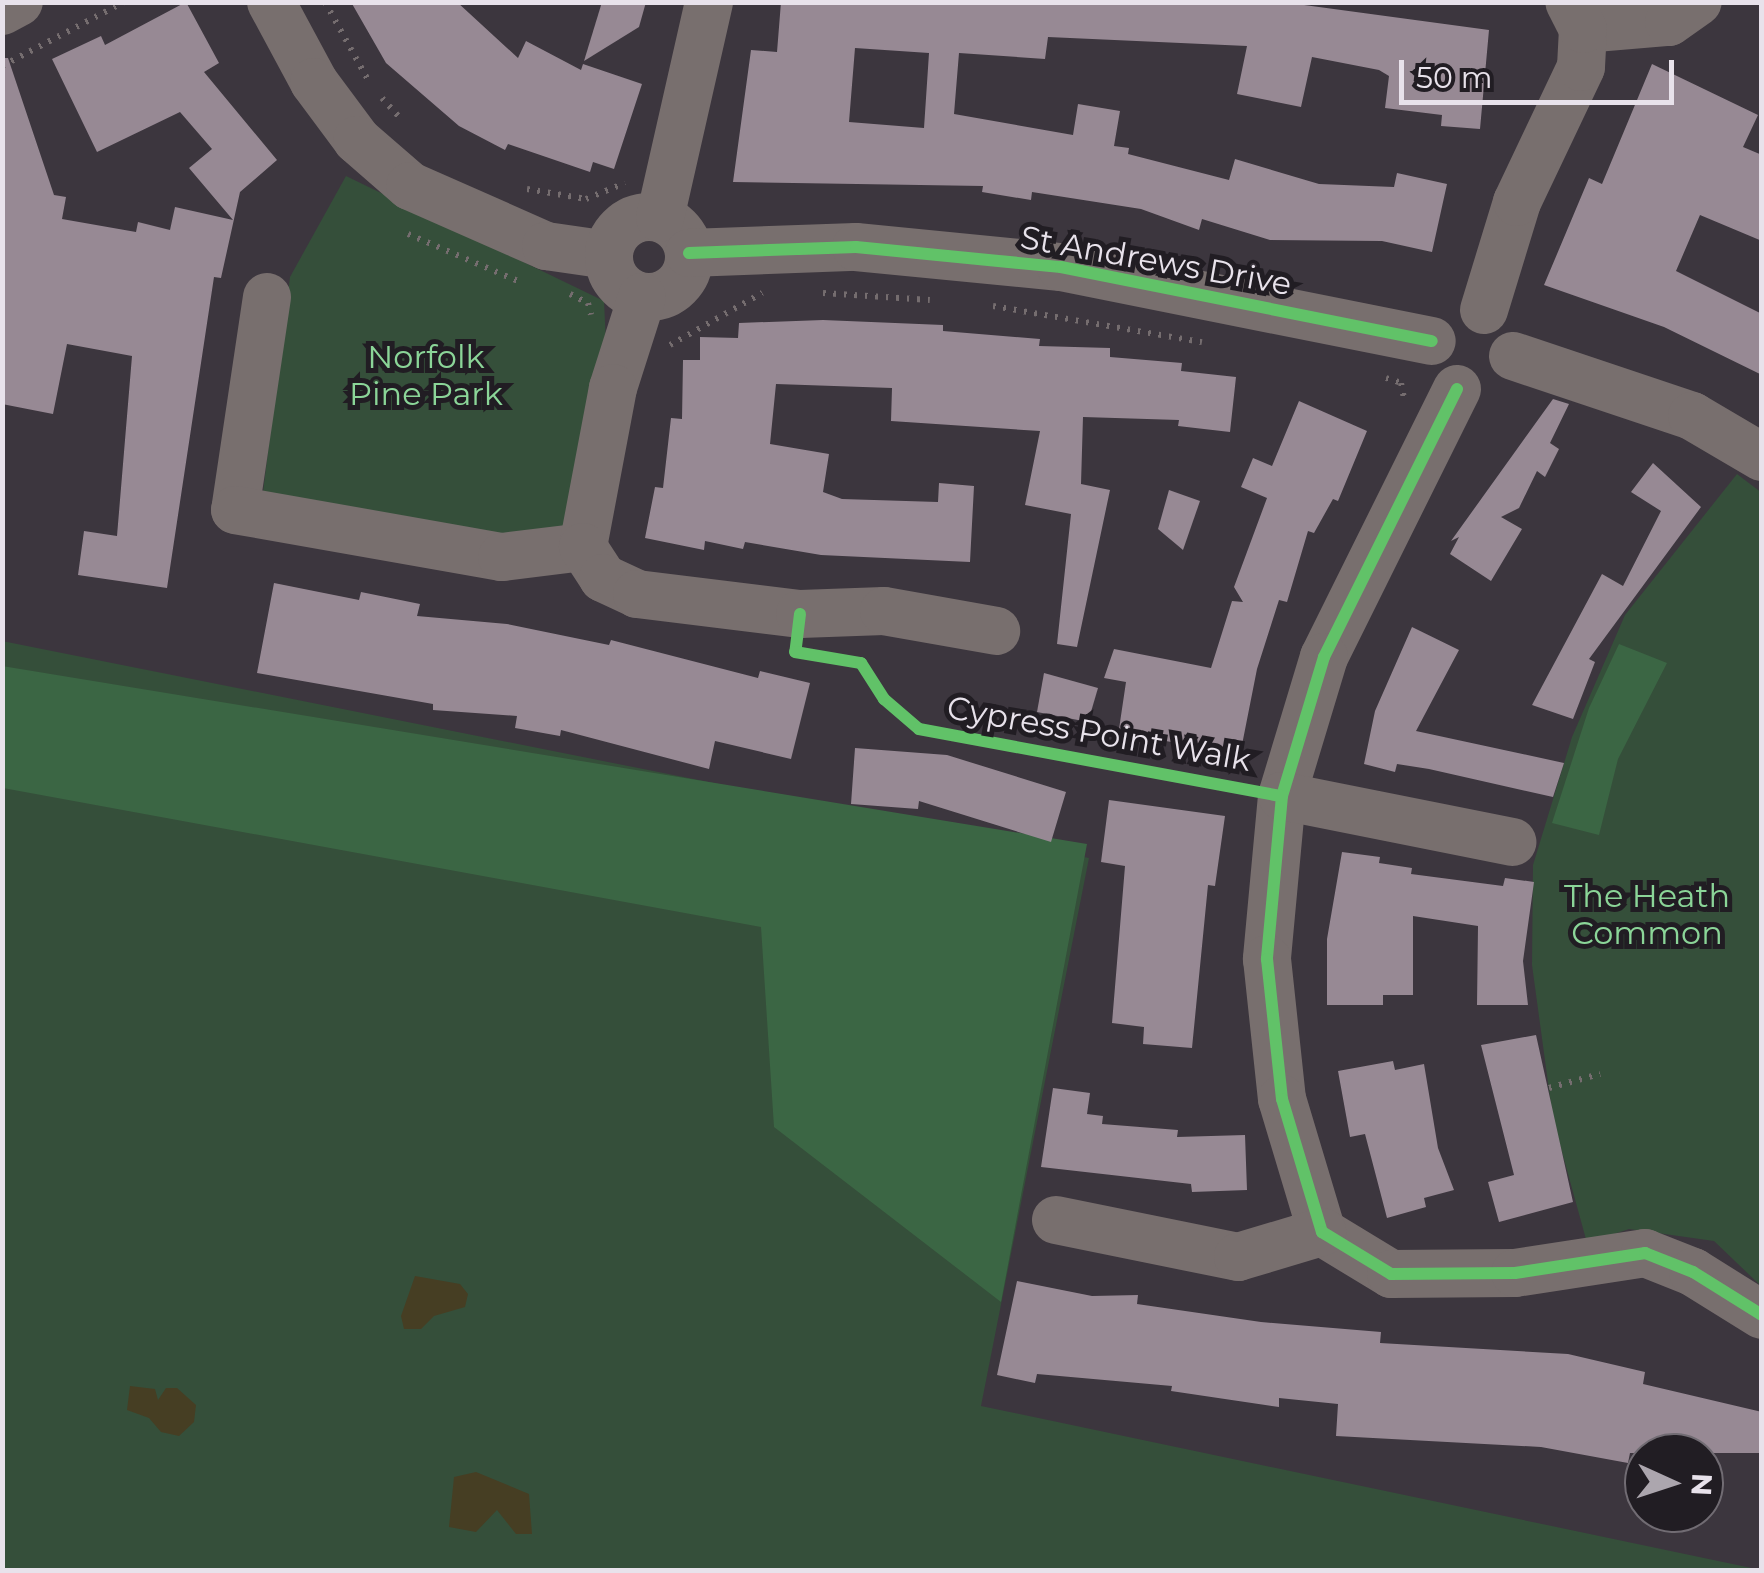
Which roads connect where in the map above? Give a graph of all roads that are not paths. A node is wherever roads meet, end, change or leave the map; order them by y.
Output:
1 (19, 2) edge
2 (270, 2) edge
3 (708, 2) edge
4 (1698, 2) edge
5 (2, 12) edge
6 (1576, 16) edge
7 (674, 235) junction
8 (586, 266) junction
9 (267, 297) dead end
10 (1484, 310) junction
11 (624, 317) junction
12 (1432, 341) junction
13 (1513, 356) junction
14 (1457, 388) junction
15 (1762, 457) edge
16 (583, 547) junction
17 (996, 631) dead end
18 (1282, 796) junction
19 (1512, 842) dead end
20 (1056, 1220) dead end
21 (1322, 1232) junction
22 (1762, 1316) edge

1 - 5 street
2 - 8 street
3 - 7 street
4 - 6 street
6 - 10 street
7 - 8 street
7 - 11 street
7 - 12 street, St Andrews Drive
8 - 11 street
9 - 16 street
10 - 12 street
10 - 13 street
11 - 16 street
12 - 14 street
13 - 14 street
13 - 15 street
14 - 18 street
16 - 17 street
18 - 19 street
18 - 21 street
20 - 21 street
21 - 22 street

